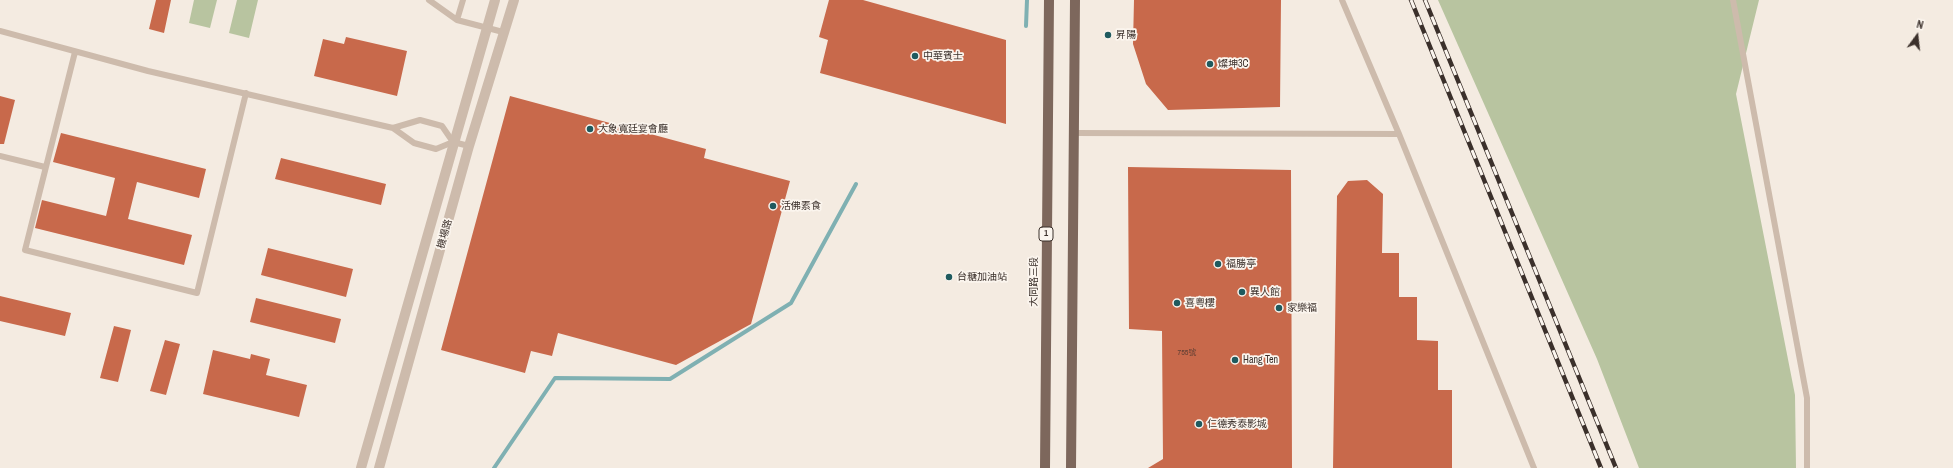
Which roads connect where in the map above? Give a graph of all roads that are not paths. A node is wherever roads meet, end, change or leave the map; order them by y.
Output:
1 (429, 0) edge
2 (463, 0) edge
3 (495, 0) edge
4 (514, 0) edge
5 (1049, 0) edge
6 (1074, 0) edge
7 (1342, 0) edge
8 (1733, 0) edge
9 (457, 20) junction
10 (487, 27) junction
11 (0, 31) edge
12 (504, 32) junction
13 (75, 52) junction
14 (246, 93) junction
15 (393, 128) junction
16 (1074, 133) junction
17 (1399, 134) junction
18 (453, 142) junction
19 (469, 146) junction
20 (0, 156) edge
21 (45, 167) junction
22 (361, 468) edge
23 (379, 468) edge
24 (1045, 468) edge
25 (1071, 468) edge
26 (1534, 468) edge
27 (1807, 468) edge

1 - 9 lane
2 - 9 lane
3 - 10 street, 機場路
4 - 12 street, 機場路
5 - 24 main road, 大同路三段 / 1
6 - 16 main road
7 - 17 lane
8 - 27 lane
9 - 10 lane
10 - 12 lane
10 - 18 street, 機場路
11 - 13 lane
12 - 19 street, 機場路
13 - 14 lane
13 - 21 lane
14 - 15 lane
14 - 21 lane
15 - 18 lane
15 - 18 lane
16 - 17 lane
16 - 25 main road
17 - 26 lane
18 - 19 lane
18 - 22 street, 機場路
19 - 23 street, 機場路
20 - 21 lane

